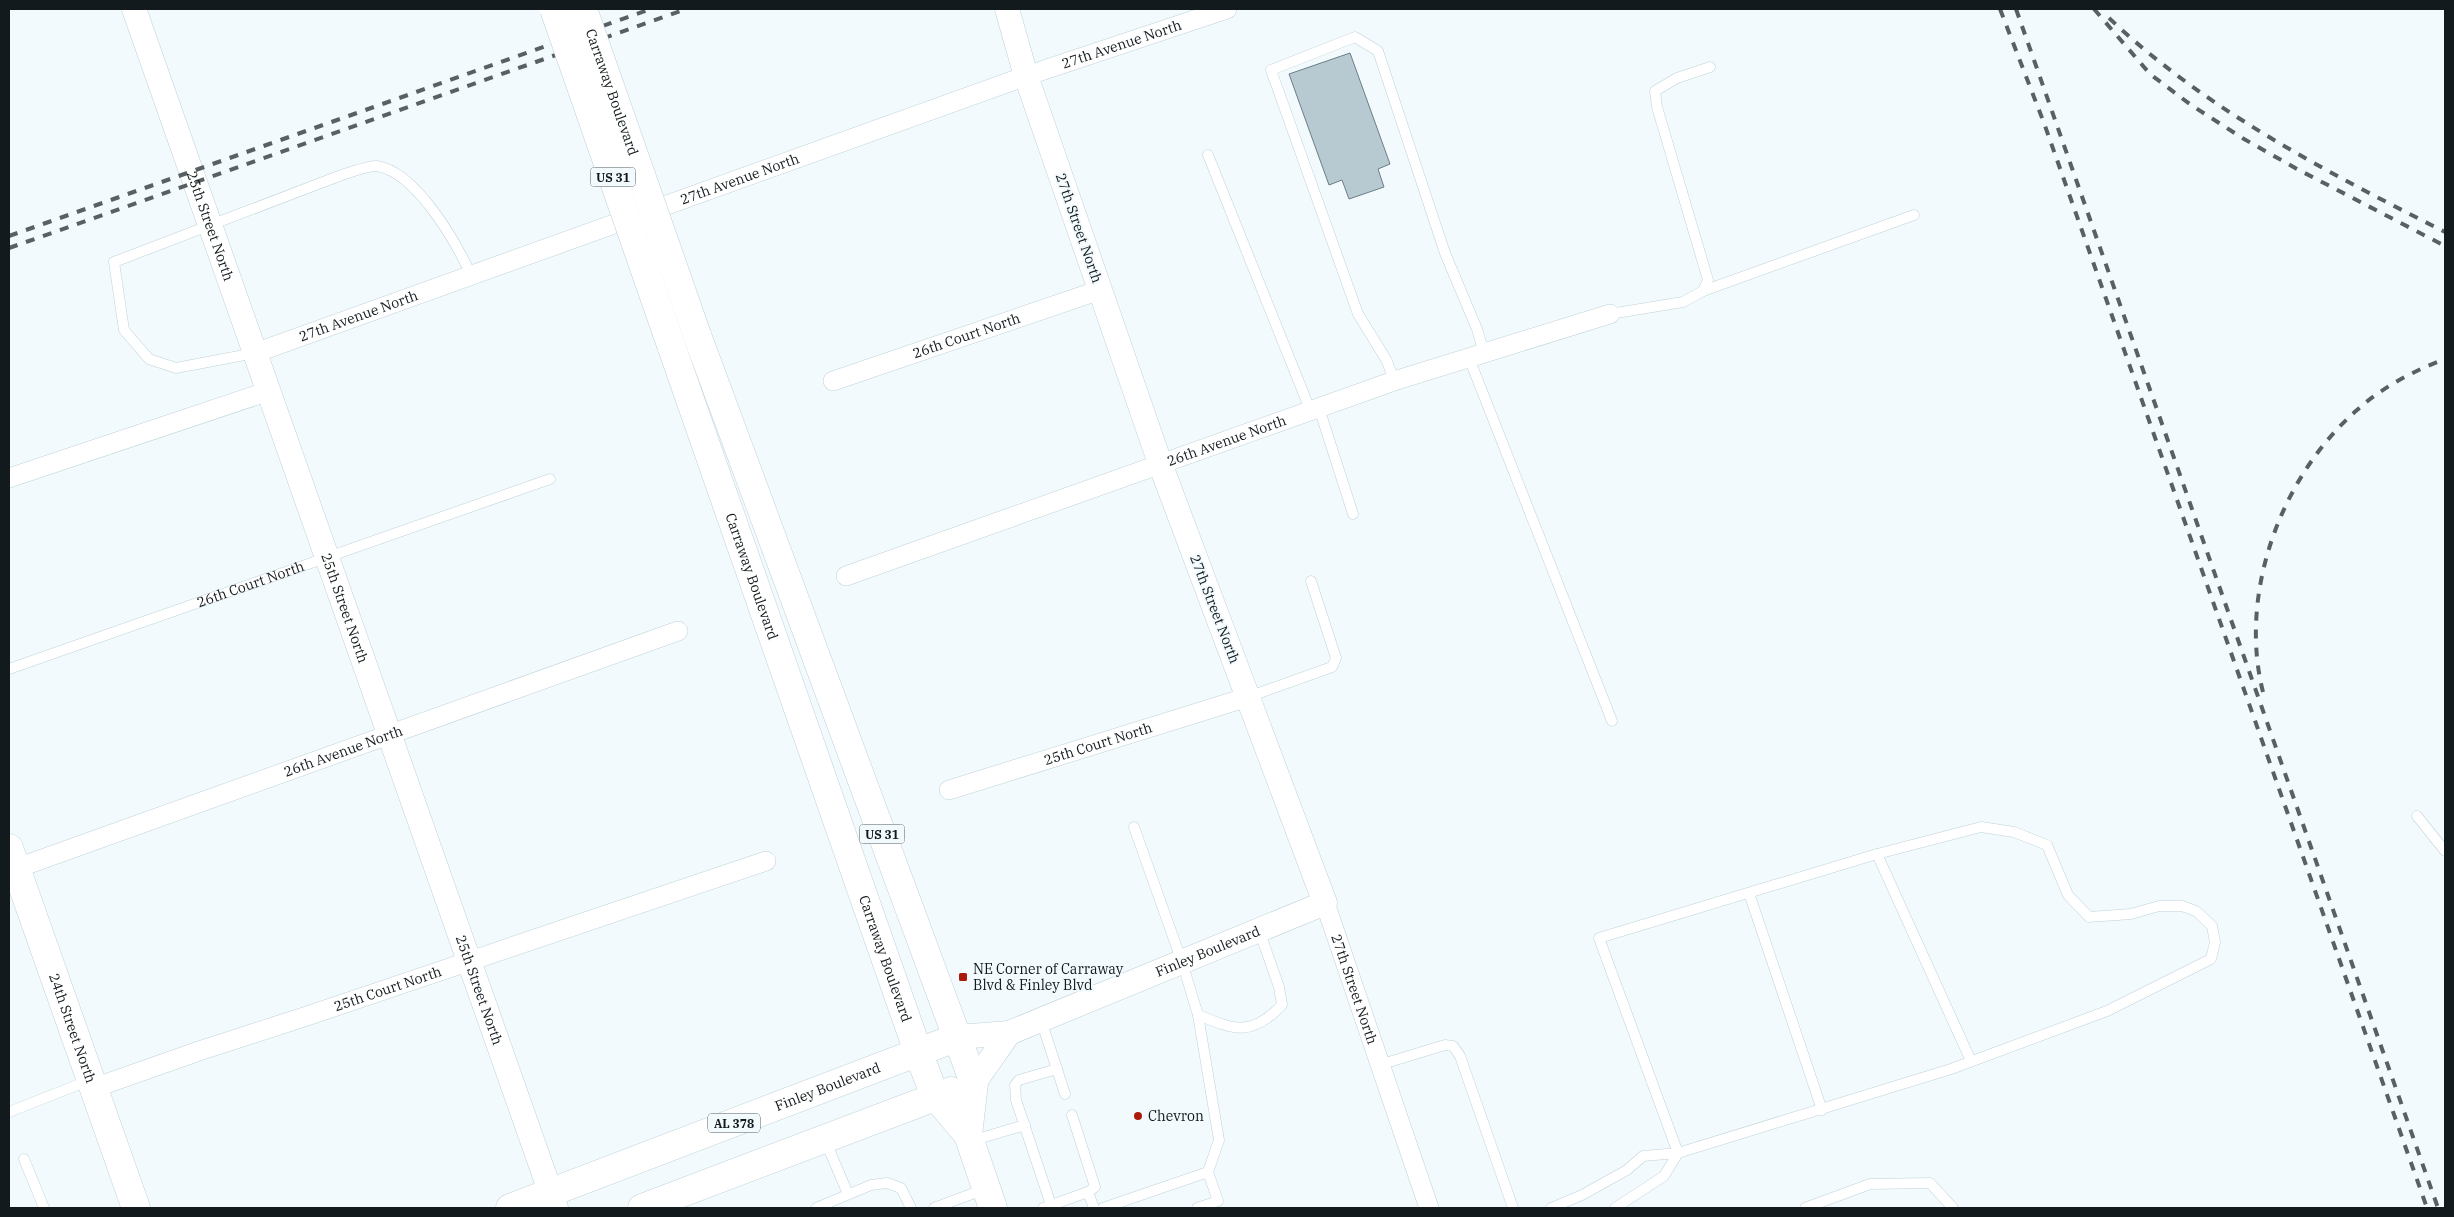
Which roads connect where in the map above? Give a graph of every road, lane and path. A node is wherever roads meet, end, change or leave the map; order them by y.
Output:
1 (134, 9) edge
2 (554, 9) edge
3 (583, 9) edge
4 (1007, 9) edge
5 (1226, 9) edge
6 (1710, 68) dead end
7 (1026, 76) junction
8 (1208, 155) dead end
9 (1914, 215) dead end
10 (211, 226) junction
11 (471, 275) junction
12 (1100, 290) junction
13 (1703, 291) junction
14 (1610, 314) joint
15 (255, 352) junction
16 (1476, 356) junction
17 (833, 381) dead end
18 (1394, 381) junction
19 (269, 391) junction
20 (1315, 410) junction
21 (1161, 466) junction
22 (9, 478) edge
23 (550, 479) dead end
24 (1354, 514) dead end
25 (327, 557) junction
26 (846, 576) dead end
27 (1311, 581) dead end
28 (678, 631) dead end
29 (9, 670) edge
30 (1248, 697) junction
31 (1612, 721) dead end
32 (390, 735) junction
33 (949, 790) dead end
34 (2417, 816) dead end
35 (1134, 827) dead end
36 (2445, 851) edge
37 (1877, 854) junction
38 (766, 861) dead end
39 (11, 863) edge
40 (1749, 893) junction
41 (1325, 903) junction
42 (1259, 930) junction
43 (469, 962) junction
44 (1182, 962) junction
45 (1198, 1015) junction
46 (1041, 1020) junction
47 (1009, 1034) junction
48 (958, 1037) junction
49 (918, 1052) junction
50 (1971, 1061) junction
51 (1379, 1065) junction
52 (1057, 1069) junction
53 (974, 1083) junction
54 (93, 1084) junction
55 (1065, 1094) dead end
56 (935, 1096) junction
57 (1822, 1110) junction
58 (9, 1112) edge
59 (1072, 1115) dead end
60 (1025, 1125) junction
61 (969, 1138) junction
62 (824, 1139) junction
63 (1678, 1153) junction
64 (24, 1159) dead end
65 (1208, 1172) junction
66 (1088, 1192) junction
67 (848, 1194) junction
68 (990, 1198) edge
69 (554, 1201) edge
70 (658, 1205) edge
71 (1047, 1207) edge
72 (44, 1208) edge
73 (136, 1208) edge
74 (510, 1208) edge
75 (816, 1208) edge
76 (911, 1208) edge
77 (934, 1208) edge
78 (1094, 1208) edge
79 (1103, 1208) edge
80 (1197, 1208) edge
81 (1428, 1208) edge
82 (1513, 1208) edge
83 (1552, 1208) edge
84 (1615, 1208) edge
85 (1805, 1208) edge
86 (1953, 1208) edge

1 - 10 street, 25th Street North
2 - 49 main road, Carraway Boulevard / US 31, bridge
3 - 48 main road, Carraway Boulevard / US 31, bridge
4 - 7 street, 27th Street North
5 - 7 street, 27th Avenue North
6 - 13 lane
7 - 11 street, 27th Avenue North
7 - 12 street, 27th Street North
8 - 20 lane
9 - 13 lane
10 - 11 lane
10 - 15 street, 25th Street North
10 - 15 lane
11 - 15 street, 27th Avenue North
12 - 17 street, 26th Court North
12 - 21 street, 27th Street North
13 - 14 lane
14 - 16 street, 26th Avenue North
15 - 19 street, 25th Street North
16 - 18 street, 26th Avenue North
16 - 18 lane
16 - 31 lane
18 - 20 street, 26th Avenue North
19 - 22 street
19 - 25 street, 25th Street North
20 - 21 street, 26th Avenue North
20 - 24 lane
21 - 26 street, 26th Avenue North
21 - 30 street, 27th Street North
23 - 25 lane, 26th Court North
25 - 29 lane, 26th Court North
25 - 32 street, 25th Street North
27 - 30 lane
28 - 32 street, 26th Avenue North
30 - 33 street, 25th Court North
30 - 41 street, 27th Street North
32 - 39 street, 26th Avenue North
32 - 43 street, 25th Street North
34 - 36 lane
35 - 44 lane
37 - 40 lane
37 - 50 lane
37 - 50 lane
38 - 43 street, 25th Court North
39 - 54 main road, 24th Street North
40 - 57 lane
40 - 63 lane
41 - 42 street, Finley Boulevard
41 - 51 street, 27th Street North
42 - 44 street, Finley Boulevard
42 - 45 lane
43 - 54 street, 25th Court North
43 - 69 street, 25th Street North
44 - 45 lane
44 - 46 street, Finley Boulevard
45 - 65 lane
46 - 47 street, Finley Boulevard
46 - 52 lane
47 - 48 street, Finley Boulevard
47 - 53 street
48 - 49 main road, Finley Boulevard / AL 378
48 - 53 main road, Carraway Boulevard / US 31
49 - 56 main road, Carraway Boulevard / US 31
49 - 69 main road, Finley Boulevard / AL 378
50 - 57 lane
51 - 81 street, 27th Street North
51 - 82 lane
52 - 55 lane
52 - 60 lane
53 - 56 main road
53 - 61 main road, Carraway Boulevard / US 31
54 - 58 lane
54 - 73 main road, 24th Street North
56 - 61 main road, Carraway Boulevard / US 31
56 - 62 main road
57 - 63 lane
59 - 66 lane
60 - 61 lane
60 - 71 lane
61 - 68 main road, Carraway Boulevard / US 31
62 - 67 lane
62 - 70 main road
63 - 83 lane
63 - 84 lane
64 - 72 lane
65 - 79 lane
65 - 80 lane
66 - 71 lane
66 - 78 lane
67 - 75 lane
67 - 76 lane
68 - 77 lane
69 - 74 main road, Finley Boulevard / AL 378
85 - 86 lane

